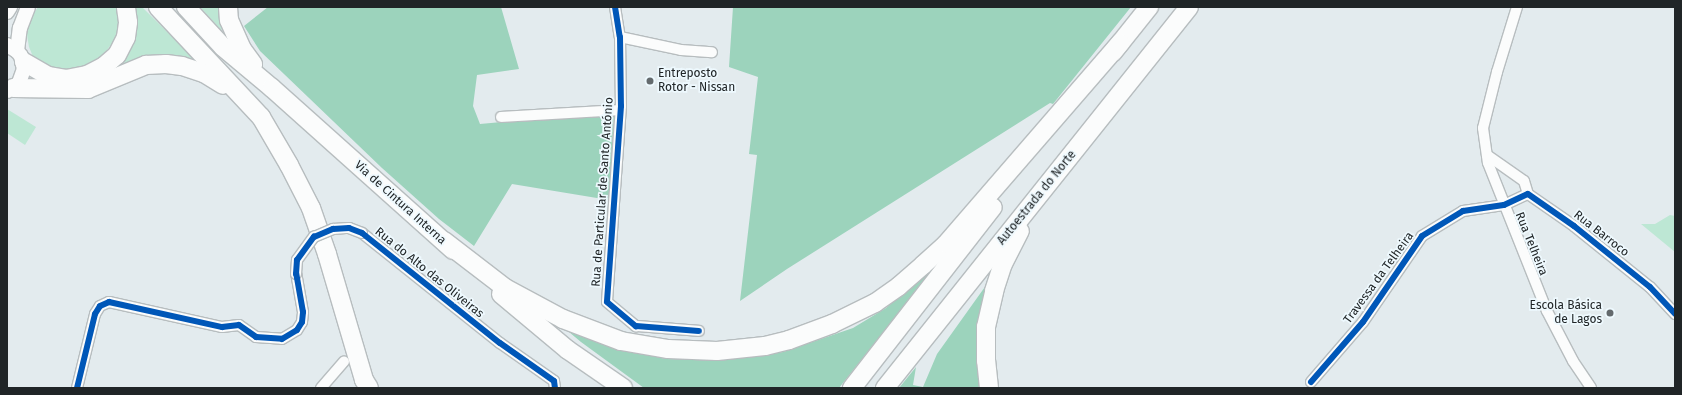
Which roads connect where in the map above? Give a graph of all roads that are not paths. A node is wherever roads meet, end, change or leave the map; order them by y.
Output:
1 (10, 7) edge
2 (28, 7) edge
3 (126, 7) edge
4 (158, 7) edge
5 (186, 7) edge
6 (228, 7) edge
7 (615, 7) edge
8 (1149, 7) edge
9 (1189, 7) edge
10 (1517, 7) edge
11 (7, 12) edge
12 (620, 37) junction
13 (1120, 43) junction
14 (712, 52) dead end
15 (16, 53) edge
16 (272, 88) junction
17 (10, 89) edge
18 (243, 99) junction
19 (620, 110) junction
20 (501, 117) dead end
21 (1487, 155) junction
22 (1041, 194) junction
23 (1528, 194) junction
24 (1504, 205) junction
25 (444, 241) junction
26 (1675, 314) edge
27 (700, 331) dead end
28 (344, 362) dead end
29 (1311, 382) dead end
30 (366, 385) edge
31 (77, 388) edge
32 (321, 388) edge
33 (555, 388) edge
34 (623, 388) edge
35 (852, 388) edge
36 (885, 388) edge
37 (989, 388) edge
38 (1591, 388) edge

1 - 11 main road
2 - 15 main road
3 - 15 highway
4 - 18 highway
5 - 16 highway, Via de Cintura Interna
6 - 16 highway
7 - 12 street, Rua de Particular de Santo António
8 - 13 highway
9 - 22 highway, Autoestrada do Norte
10 - 21 street, Rua Telheira
12 - 14 street
12 - 19 street, Rua de Particular de Santo António
13 - 25 highway
13 - 35 highway
15 - 17 main road
16 - 25 highway, Via de Cintura Interna
17 - 18 highway
18 - 30 highway
19 - 20 street
19 - 27 street, Rua de Particular de Santo António
21 - 23 street, Rua Barroco
21 - 24 street, Rua Telheira
22 - 36 highway, Autoestrada do Norte
22 - 37 highway
23 - 24 street
23 - 26 street, Rua Barroco
24 - 29 street, Travessa da Telheira
24 - 38 street, Rua Telheira
25 - 34 highway, Via de Cintura Interna
28 - 32 street
31 - 33 street, Rua do Alto das Oliveiras, bridge

